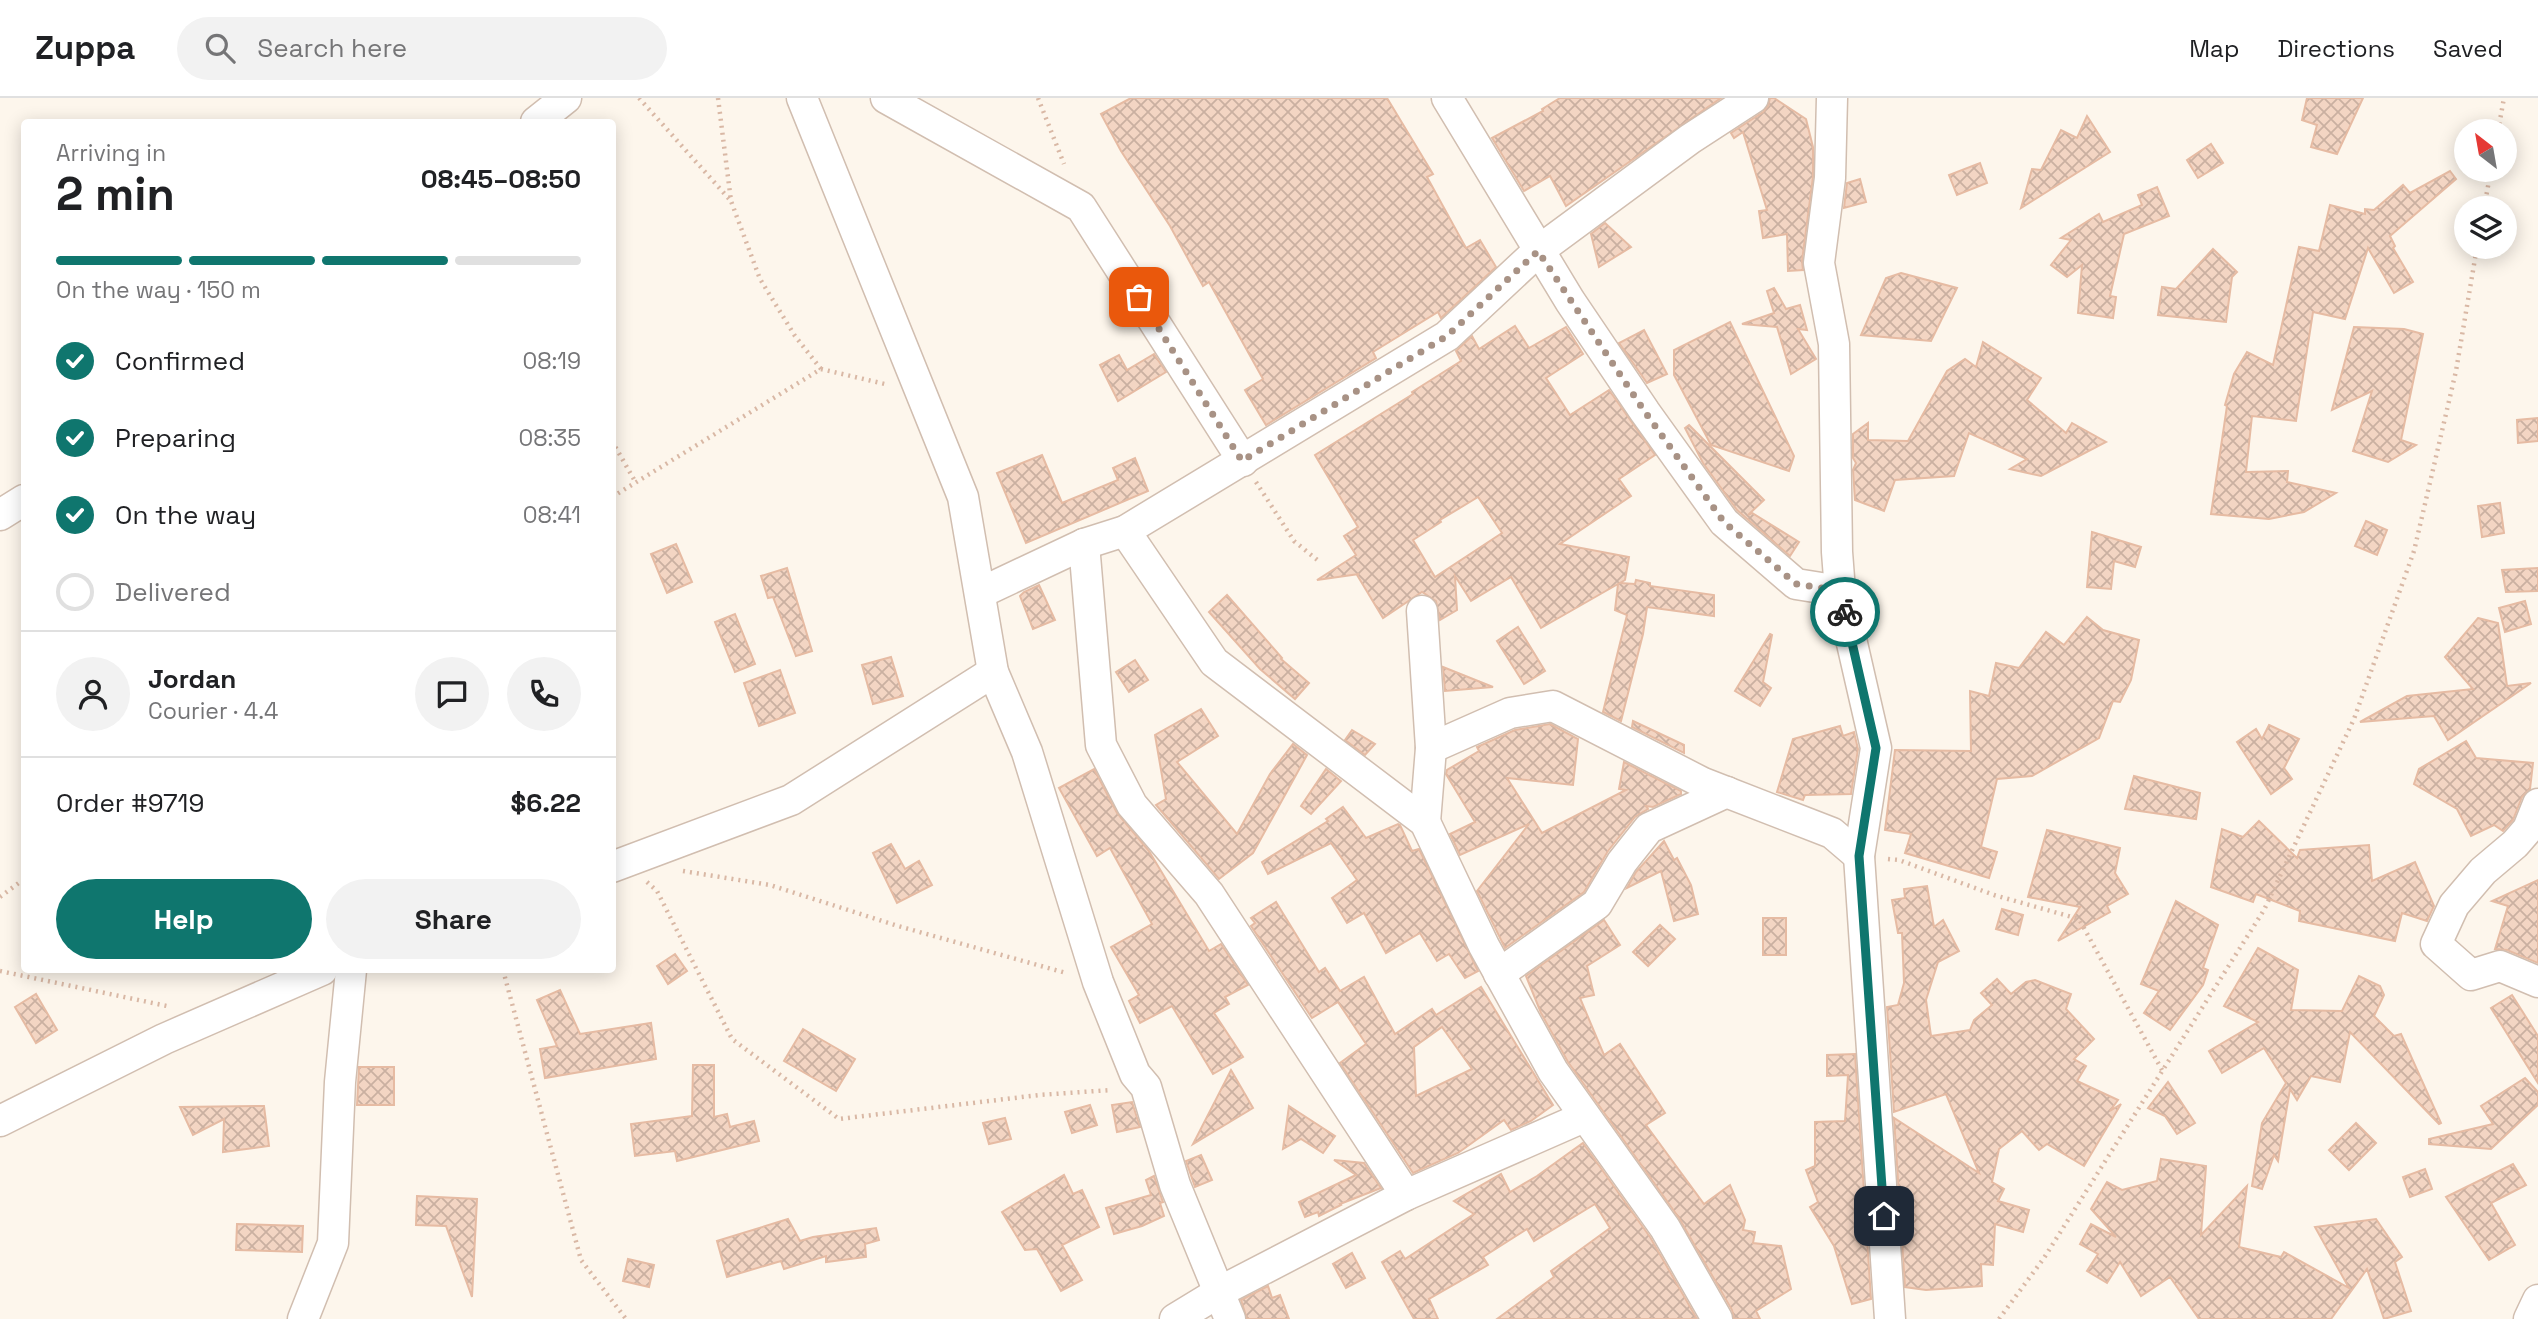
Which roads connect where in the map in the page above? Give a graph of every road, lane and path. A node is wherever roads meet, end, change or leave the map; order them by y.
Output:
1 (565, 98) edge
2 (639, 98) edge
3 (718, 98) edge
4 (802, 98) edge
5 (886, 98) edge
6 (1038, 98) edge
7 (1447, 98) edge
8 (1753, 98) edge
9 (1832, 98) edge
10 (2504, 98) edge
11 (540, 119) edge
12 (2500, 119) edge
13 (731, 201) junction
14 (1081, 207) junction
15 (1538, 251) junction
16 (2475, 259) edge
17 (821, 369) junction
18 (922, 393) junction
19 (616, 448) edge
20 (1242, 461) junction
21 (636, 483) junction
22 (616, 495) edge
23 (21, 502) edge
24 (0, 515) edge
25 (1125, 531) junction
26 (1084, 544) junction
27 (1321, 564) dead end
28 (1840, 591) junction
29 (980, 593) junction
30 (1422, 611) dead end
31 (993, 672) junction
32 (1431, 748) junction
33 (1727, 792) junction
34 (2538, 804) edge
35 (1425, 822) junction
36 (1859, 856) junction
37 (619, 865) edge
38 (679, 871) dead end
39 (21, 881) edge
40 (0, 897) edge
41 (0, 971) edge
42 (316, 973) edge
43 (351, 973) edge
44 (504, 973) edge
45 (1499, 974) junction
46 (1098, 982) junction
47 (2538, 982) edge
48 (216, 1016) junction
49 (2162, 1070) junction
50 (1146, 1087) junction
51 (1584, 1118) junction
52 (0, 1121) edge
53 (1406, 1195) junction
54 (2538, 1300) edge
55 (1225, 1305) edge
56 (303, 1319) edge
57 (626, 1319) edge
58 (1175, 1319) edge
59 (1717, 1319) edge
60 (1890, 1319) edge
61 (1999, 1319) edge
62 (2529, 1319) edge

1 - 11 street
2 - 13 path
3 - 13 path
4 - 18 street
5 - 14 street
6 - 14 path
7 - 15 street
8 - 15 street
9 - 28 street
10 - 12 path
13 - 17 path
14 - 20 street
15 - 20 street
15 - 28 street
16 - 49 path
17 - 18 path
17 - 21 path
18 - 29 street
19 - 21 path
20 - 25 street
20 - 27 path
21 - 22 path
23 - 24 street
25 - 26 street
25 - 35 street
26 - 29 street
26 - 53 street
28 - 36 street
29 - 31 street
30 - 32 street
31 - 37 street
31 - 46 street
32 - 33 street
32 - 35 street
33 - 36 street
33 - 45 street
34 - 47 street
35 - 45 street
36 - 49 path
36 - 60 street
37 - 50 path
38 - 46 path
39 - 40 path
41 - 48 path
42 - 48 street
43 - 56 street
44 - 57 path
45 - 51 street
46 - 50 street
48 - 52 street
49 - 61 path
50 - 55 street
51 - 53 street
51 - 59 street
53 - 55 street
54 - 62 street
55 - 58 street

